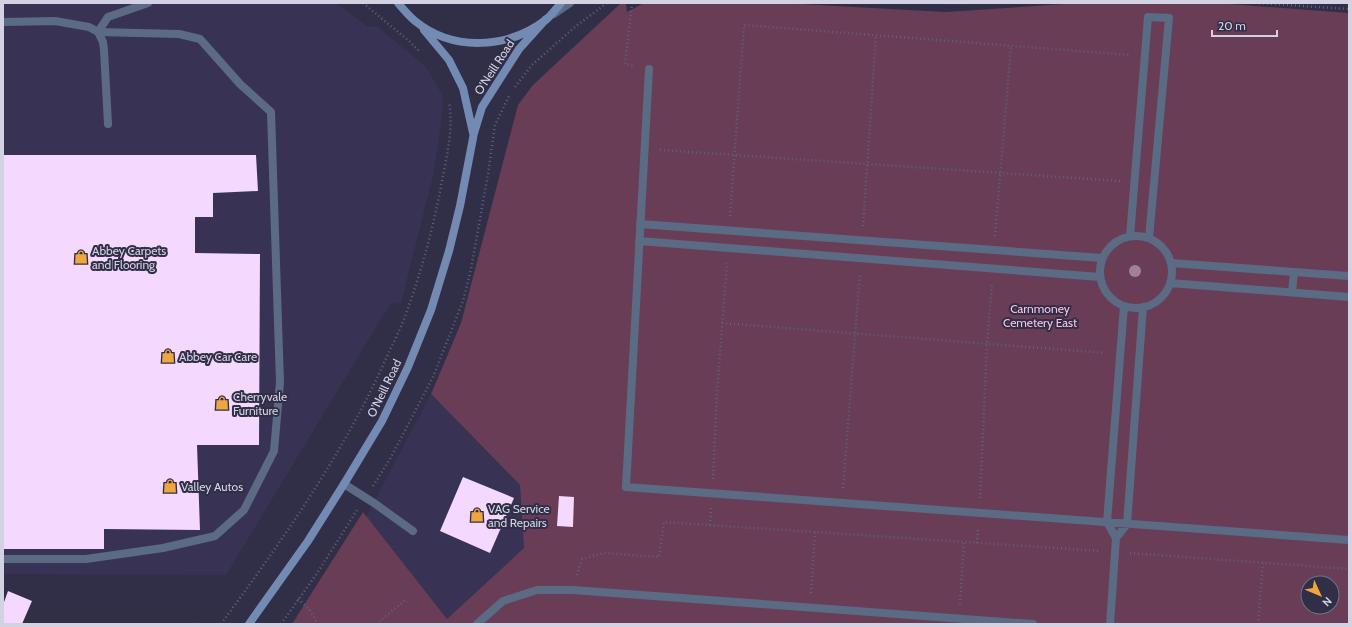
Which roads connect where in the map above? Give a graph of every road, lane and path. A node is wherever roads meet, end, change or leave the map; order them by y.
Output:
1 (148, 3) edge
2 (363, 3) edge
3 (398, 3) edge
4 (561, 3) edge
5 (570, 3) edge
6 (607, 3) edge
7 (632, 3) edge
8 (940, 3) edge
9 (968, 3) edge
10 (1255, 3) edge
11 (1349, 9) edge
12 (547, 18) junction
13 (3, 22) edge
14 (417, 22) junction
15 (98, 32) junction
16 (1011, 46) junction
17 (1145, 56) junction
18 (426, 57) dead end
19 (649, 69) joint
20 (448, 96) dead end
21 (108, 124) dead end
22 (474, 133) junction
23 (644, 149) junction
24 (734, 154) junction
25 (1000, 173) junction
26 (488, 174) dead end
27 (1134, 182) junction
28 (640, 224) junction
29 (729, 231) junction
30 (1130, 236) junction
31 (1149, 238) junction
32 (639, 241) junction
33 (728, 248) junction
34 (994, 250) junction
35 (1102, 258) junction
36 (1171, 263) junction
37 (993, 269) junction
38 (1294, 272) junction
39 (1349, 276) edge
40 (1100, 277) junction
41 (1170, 283) junction
42 (1292, 292) junction
43 (1349, 297) edge
44 (1124, 306) junction
45 (1143, 307) junction
46 (722, 323) junction
47 (987, 344) junction
48 (1120, 354) junction
49 (344, 484) junction
50 (713, 493) junction
51 (980, 513) junction
52 (1106, 522) junction
53 (1127, 524) junction
54 (413, 531) dead end
55 (815, 532) junction
56 (1116, 538) junction
57 (1349, 540) edge
58 (964, 542) junction
59 (977, 543) junction
60 (1114, 552) junction
61 (3, 559) edge
62 (1263, 563) junction
63 (1349, 569) edge
64 (573, 590) junction
65 (298, 599) dead end
66 (407, 599) dead end
67 (810, 607) junction
68 (959, 619) junction
69 (221, 624) edge
70 (250, 624) edge
71 (318, 624) edge
72 (376, 624) edge
73 (477, 624) edge
74 (1033, 624) edge
75 (1110, 624) edge
76 (1258, 624) edge

1 - 15 street
2 - 18 path
3 - 14 main road
4 - 12 main road, O'Neill Road
5 - 12 street
6 - 26 path
7 - 19 path
8 - 9 path
10 - 11 path
12 - 14 main road
12 - 22 main road, O'Neill Road
13 - 15 street
14 - 22 main road, O'Neill Road
15 - 21 street
15 - 61 street
16 - 17 path
16 - 24 path
16 - 25 path
17 - 27 street
17 - 31 street
19 - 23 street
20 - 69 path
22 - 49 main road, O'Neill Road
23 - 24 path
23 - 28 street
24 - 25 path
24 - 29 path
25 - 27 path
25 - 34 path
27 - 30 street
28 - 29 street
28 - 32 street
29 - 34 street
30 - 31 street
30 - 35 street
31 - 36 street
32 - 33 street
32 - 50 street
33 - 37 street
33 - 46 path
34 - 35 street
35 - 40 street
36 - 38 street
36 - 41 street
37 - 40 street
37 - 47 path
38 - 39 street
38 - 42 street
40 - 44 street
41 - 42 street
41 - 45 street
42 - 43 street
44 - 45 street
44 - 48 street
45 - 53 street
46 - 47 path
46 - 50 path
47 - 48 path
47 - 51 path
48 - 52 street
49 - 54 street
49 - 70 main road, O'Neill Road
50 - 51 street
51 - 52 street
51 - 59 path
52 - 53 street
52 - 56 street
53 - 56 street
53 - 57 street
55 - 58 path
55 - 64 path
55 - 67 path
56 - 60 street
58 - 59 path
58 - 68 path
59 - 60 path
60 - 62 path
60 - 75 street
62 - 63 path
62 - 76 path
64 - 67 street
64 - 73 street
65 - 71 path
66 - 72 path
67 - 68 street
68 - 74 street

